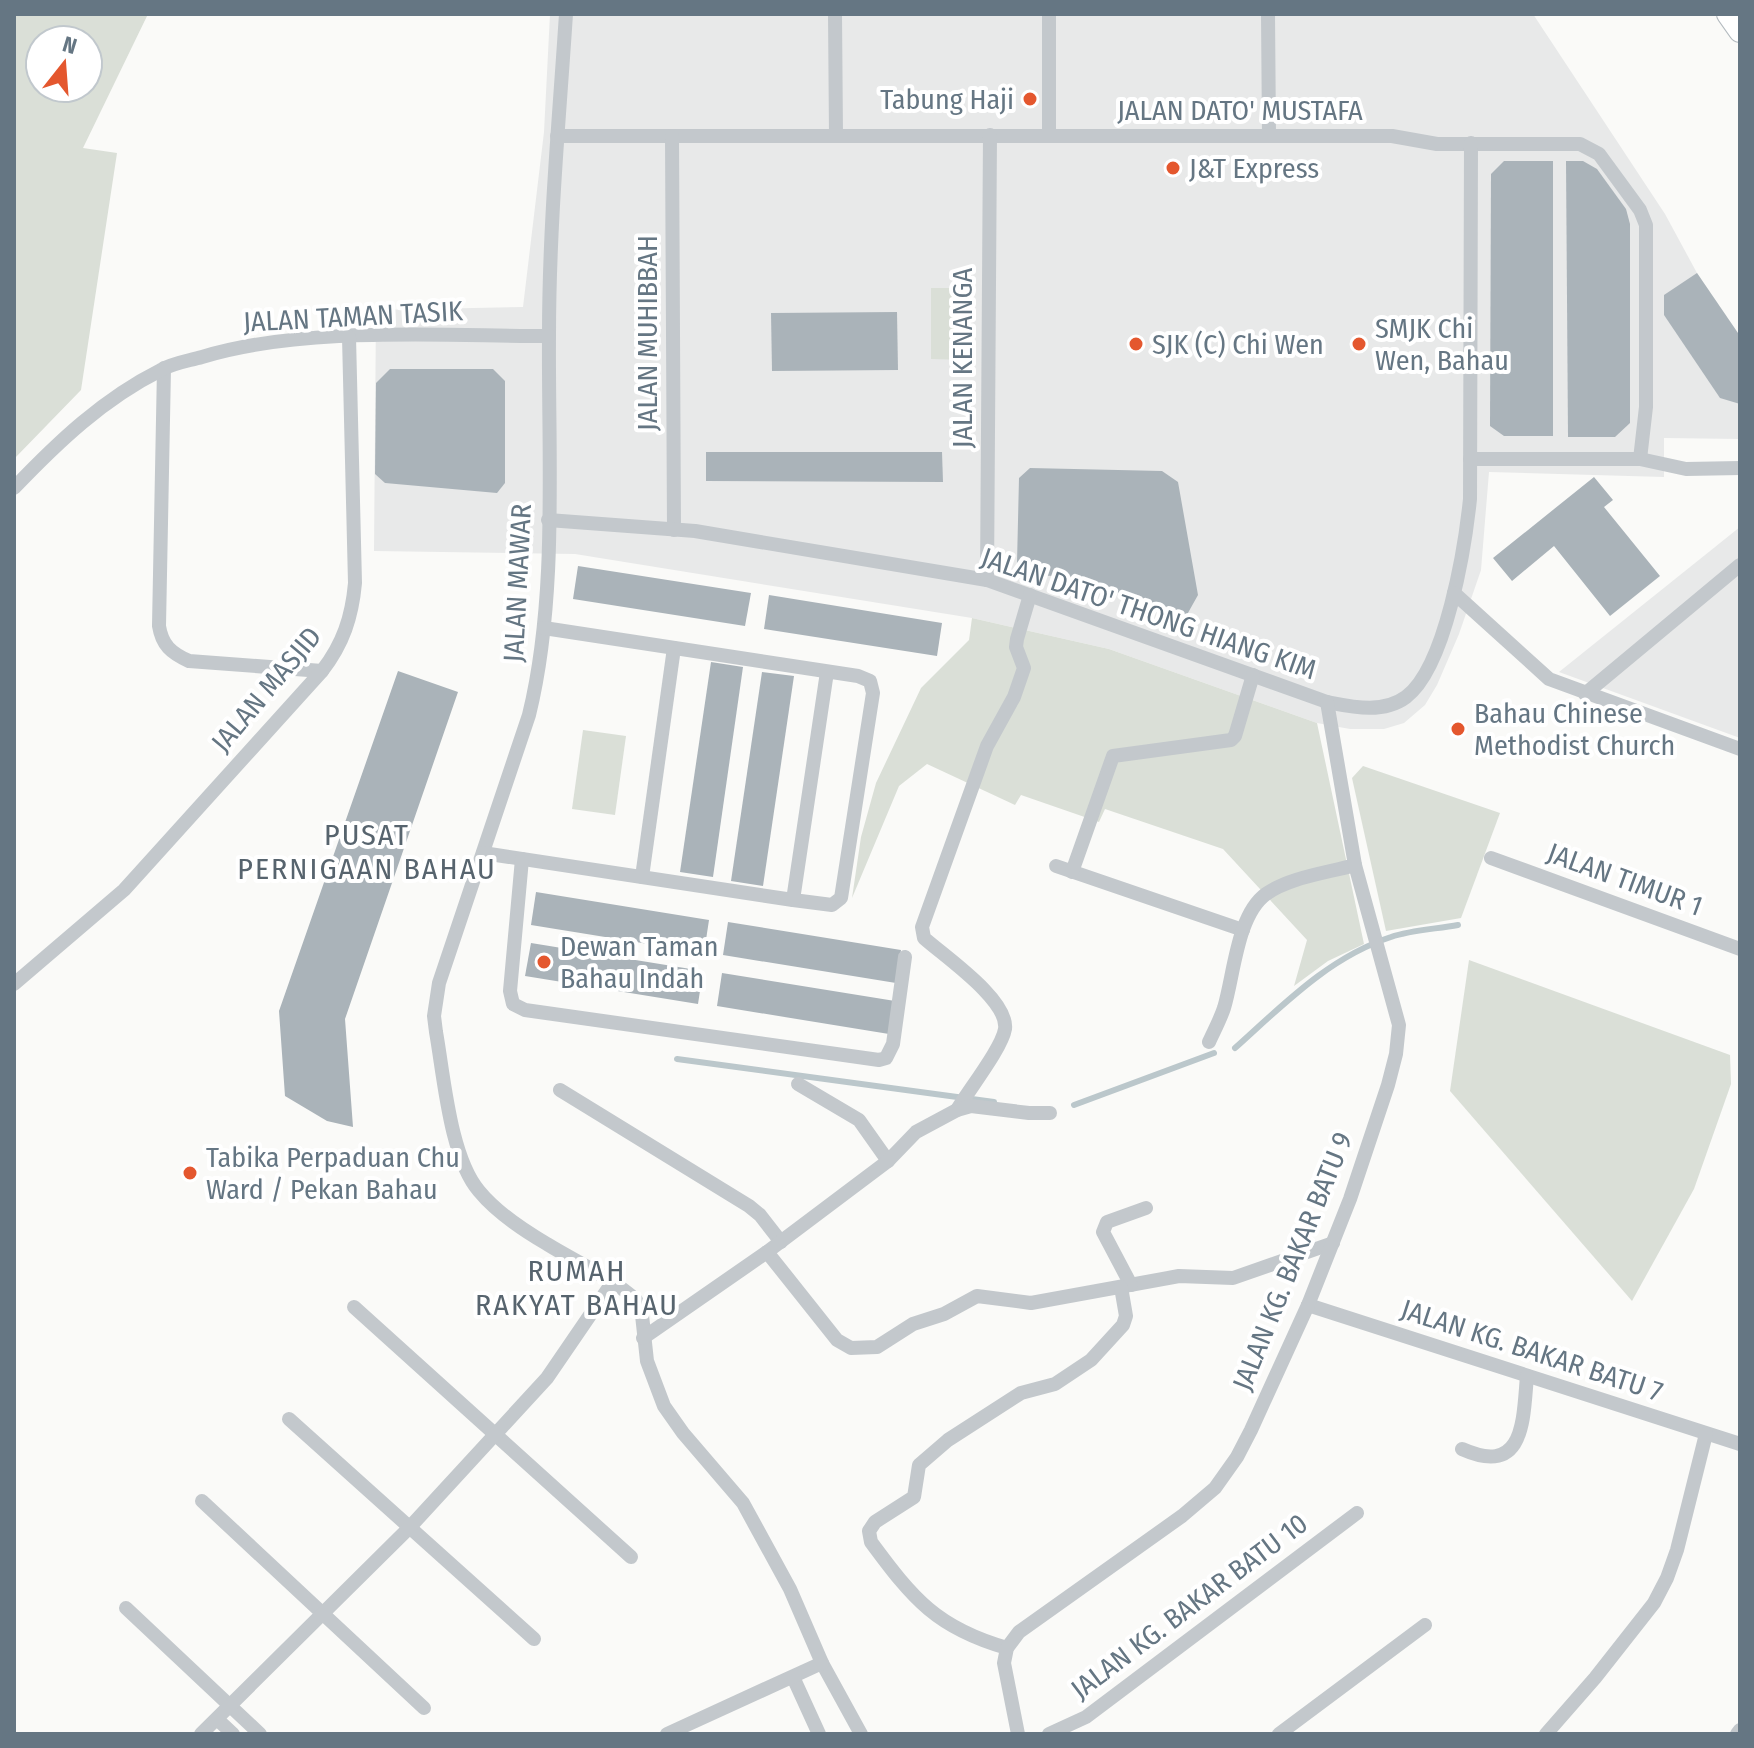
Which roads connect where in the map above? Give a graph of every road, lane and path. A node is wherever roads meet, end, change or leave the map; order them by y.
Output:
1 (566, 14) edge
2 (835, 14) edge
3 (1049, 14) edge
4 (1268, 14) edge
5 (1728, 14) edge
6 (1740, 31) edge
7 (990, 135) junction
8 (1269, 135) junction
9 (557, 136) junction
10 (672, 136) junction
11 (836, 136) junction
12 (1049, 136) junction
13 (1471, 143) junction
14 (549, 336) junction
15 (349, 337) junction
16 (164, 368) junction
17 (1470, 459) junction
18 (1640, 459) junction
19 (1740, 468) edge
20 (14, 488) edge
21 (548, 520) junction
22 (674, 530) junction
23 (1740, 565) edge
24 (987, 580) junction
25 (1454, 593) junction
26 (1030, 595) junction
27 (544, 628) junction
28 (674, 648) junction
29 (322, 671) junction
30 (827, 672) junction
31 (1253, 675) junction
32 (1585, 694) junction
33 (1327, 702) junction
34 (1740, 749) edge
35 (483, 853) junction
36 (1491, 858) dead end
37 (522, 859) junction
38 (1355, 865) junction
39 (1056, 866) dead end
40 (1072, 872) junction
41 (642, 877) junction
42 (793, 900) junction
43 (1243, 930) junction
44 (1740, 949) edge
45 (905, 957) dead end
46 (14, 984) edge
47 (1209, 1042) dead end
48 (798, 1084) dead end
49 (560, 1090) dead end
50 (959, 1108) junction
51 (1050, 1113) dead end
52 (888, 1161) junction
53 (1146, 1208) dead end
54 (781, 1242) junction
55 (1333, 1243) junction
56 (767, 1252) junction
57 (612, 1283) junction
58 (1126, 1286) junction
59 (1308, 1305) junction
60 (354, 1307) dead end
61 (643, 1338) junction
62 (1527, 1376) junction
63 (289, 1419) dead end
64 (495, 1434) junction
65 (1706, 1434) junction
66 (1740, 1444) edge
67 (1462, 1449) dead end
68 (202, 1501) dead end
69 (1357, 1513) dead end
70 (410, 1527) junction
71 (631, 1557) dead end
72 (126, 1608) dead end
73 (323, 1614) junction
74 (1425, 1625) dead end
75 (534, 1639) dead end
76 (1007, 1648) junction
77 (822, 1663) junction
78 (793, 1677) junction
79 (231, 1706) junction
80 (424, 1708) dead end
81 (217, 1719) junction
82 (677, 1732) edge
83 (201, 1734) edge
84 (233, 1734) edge
85 (260, 1734) edge
86 (819, 1734) edge
87 (861, 1734) edge
88 (1018, 1734) edge
89 (1049, 1734) edge
90 (1279, 1734) edge
91 (1546, 1734) edge

1 - 9 street, JALAN MAWAR
2 - 11 street
3 - 12 street
4 - 8 street
5 - 6 main road
7 - 11 street, JALAN DATO' MUSTAFA
7 - 12 street, JALAN DATO' MUSTAFA
7 - 24 street, JALAN KENANGA
8 - 12 street, JALAN DATO' MUSTAFA
8 - 13 street, JALAN DATO' MUSTAFA
9 - 10 street, JALAN DATO' MUSTAFA
9 - 14 street, JALAN MAWAR
10 - 11 street, JALAN DATO' MUSTAFA
10 - 22 street, JALAN MUHIBBAH
13 - 17 street
13 - 18 street, JALAN DATO' MUSTAFA
14 - 15 street, JALAN TAMAN TASIK
14 - 21 street, JALAN MAWAR
15 - 16 street, JALAN TAMAN TASIK
15 - 29 street, JALAN MASJID
16 - 20 street, JALAN TAMAN TASIK
16 - 29 street
17 - 18 street
17 - 25 street
18 - 19 street
21 - 22 street, JALAN DATO' THONG HIANG KIM
21 - 27 street, JALAN MAWAR
22 - 24 street, JALAN DATO' THONG HIANG KIM
23 - 32 street
24 - 26 street, JALAN DATO' THONG HIANG KIM
25 - 32 street
25 - 33 street, JALAN DATO' THONG HIANG KIM
26 - 31 street, JALAN DATO' THONG HIANG KIM
26 - 50 street
27 - 28 street
27 - 35 street, JALAN MAWAR
28 - 30 street
28 - 41 street
29 - 46 street, JALAN MASJID
30 - 42 street
30 - 42 street
31 - 33 street, JALAN DATO' THONG HIANG KIM
31 - 40 street
32 - 34 street
33 - 38 street, JALAN KG. BAKAR BATU 9
35 - 37 street
35 - 57 street, JALAN MAWAR
36 - 44 street, JALAN TIMUR 1
37 - 41 street
37 - 45 street
38 - 43 street
38 - 55 street, JALAN KG. BAKAR BATU 9
39 - 40 street
40 - 43 street
41 - 42 street
43 - 47 street
48 - 52 street
49 - 54 street
50 - 51 street
50 - 52 street
52 - 54 street
53 - 58 street
54 - 56 street
55 - 58 street
55 - 59 street, JALAN KG. BAKAR BATU 9
56 - 58 street
56 - 61 street
57 - 61 street, JALAN MAWAR
57 - 64 street
58 - 76 street
59 - 62 street, JALAN KG. BAKAR BATU 7
59 - 76 street, JALAN KG. BAKAR BATU 9
60 - 64 street
61 - 77 street, JALAN MAWAR
62 - 65 street, JALAN KG. BAKAR BATU 7
62 - 67 street
63 - 70 street
64 - 70 street
64 - 71 street
65 - 66 street, JALAN KG. BAKAR BATU 7
65 - 91 street
68 - 73 street
69 - 89 street, JALAN KG. BAKAR BATU 10
70 - 73 street
70 - 75 street
72 - 79 street
73 - 79 street
73 - 80 street
74 - 90 street
76 - 88 street
77 - 78 street
77 - 87 street, JALAN MAWAR
78 - 82 street
78 - 86 street
79 - 81 street
79 - 85 street
81 - 83 street
81 - 84 street

